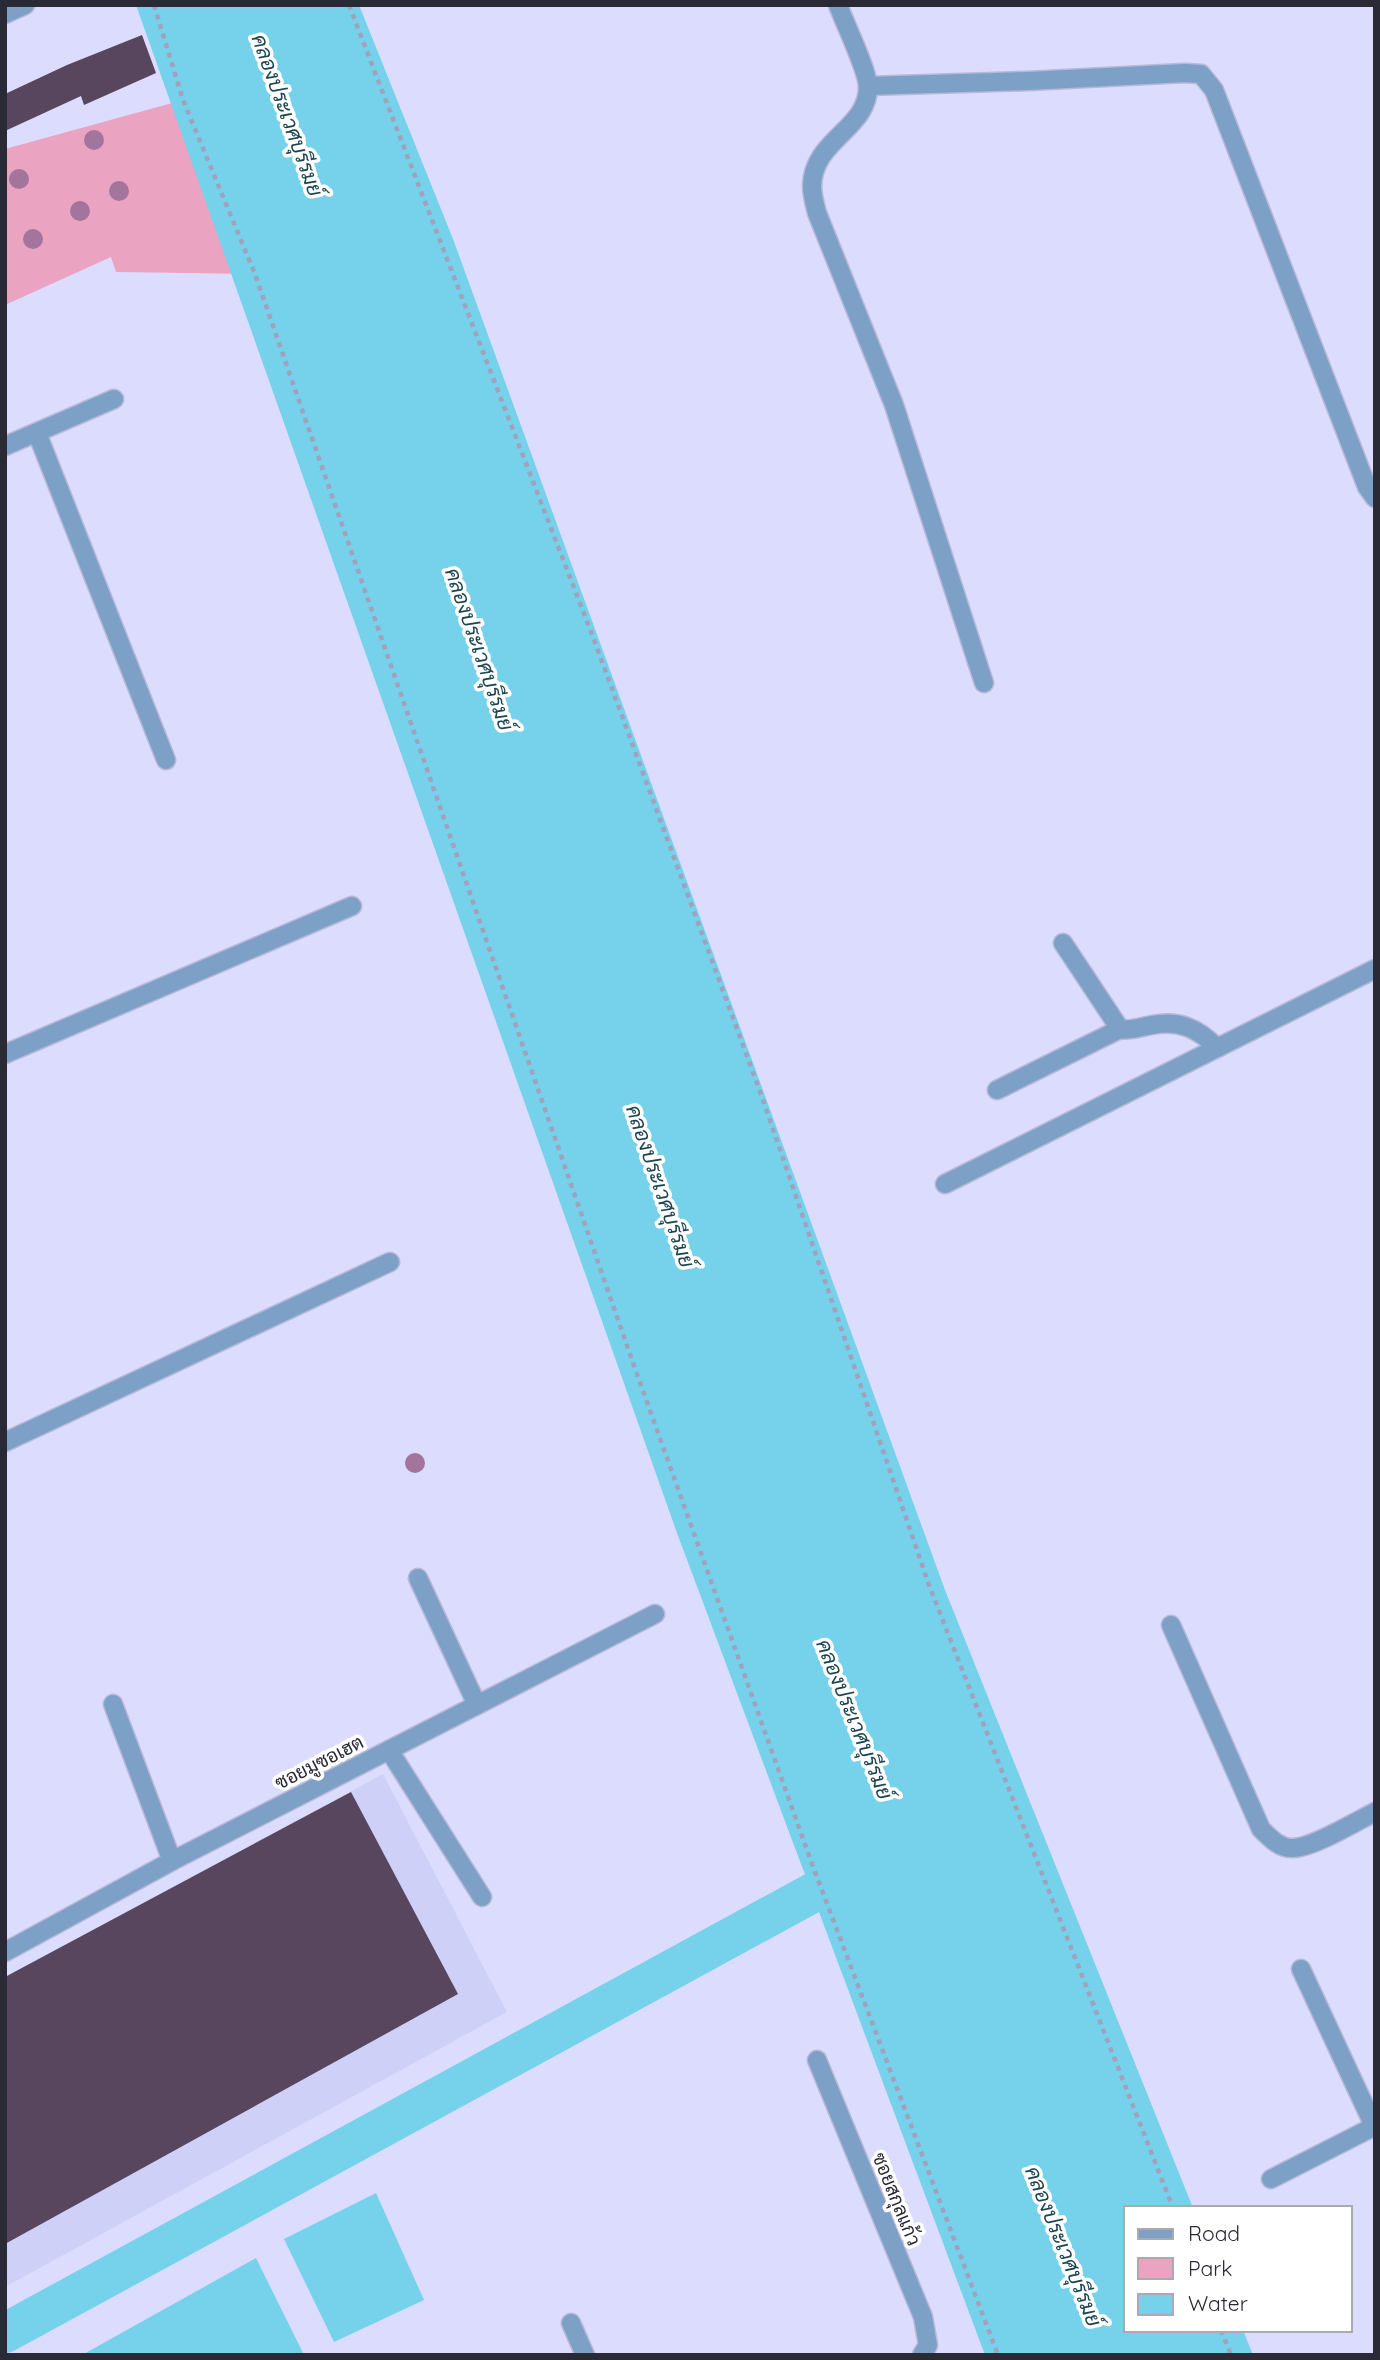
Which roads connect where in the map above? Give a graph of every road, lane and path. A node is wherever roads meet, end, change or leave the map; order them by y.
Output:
1 (25, 5) edge
2 (154, 5) edge
3 (349, 5) edge
4 (838, 5) edge
5 (5, 14) edge
6 (868, 86) junction
7 (114, 399) dead end
8 (37, 433) junction
9 (5, 446) edge
10 (1375, 498) edge
11 (984, 683) dead end
12 (166, 760) dead end
13 (352, 906) dead end
14 (1063, 943) dead end
15 (1375, 969) edge
16 (1120, 1029) junction
17 (1217, 1048) junction
18 (5, 1054) edge
19 (997, 1090) dead end
20 (945, 1184) dead end
21 (390, 1262) dead end
22 (5, 1442) edge
23 (418, 1578) dead end
24 (655, 1614) dead end
25 (1171, 1625) dead end
26 (113, 1704) dead end
27 (477, 1705) junction
28 (389, 1750) junction
29 (1375, 1812) edge
30 (172, 1861) junction
31 (482, 1896) dead end
32 (5, 1952) edge
33 (1301, 1969) dead end
34 (817, 2060) dead end
35 (1374, 2126) edge
36 (1271, 2179) dead end
37 (1171, 2206) edge
38 (571, 2323) dead end
39 (1222, 2332) edge
40 (585, 2355) edge
41 (922, 2355) edge
42 (998, 2355) edge
43 (1231, 2355) edge

1 - 5 street
2 - 42 path
3 - 37 path
4 - 6 street
6 - 10 street
6 - 11 street
7 - 8 street
8 - 9 street
8 - 12 street
13 - 18 street
14 - 16 street
15 - 17 street
16 - 17 street
16 - 19 street
17 - 20 street
21 - 22 street
23 - 27 street
24 - 27 street, ซอยมูซอเฮต
25 - 29 street
26 - 30 street
27 - 28 street, ซอยมูซอเฮต
28 - 30 street, ซอยมูซอเฮต
28 - 31 street
30 - 32 street, ซอยมูซอเฮต
33 - 35 street
34 - 41 street, ซอยสกุลแก้ว
35 - 36 street
38 - 40 street
39 - 43 path

